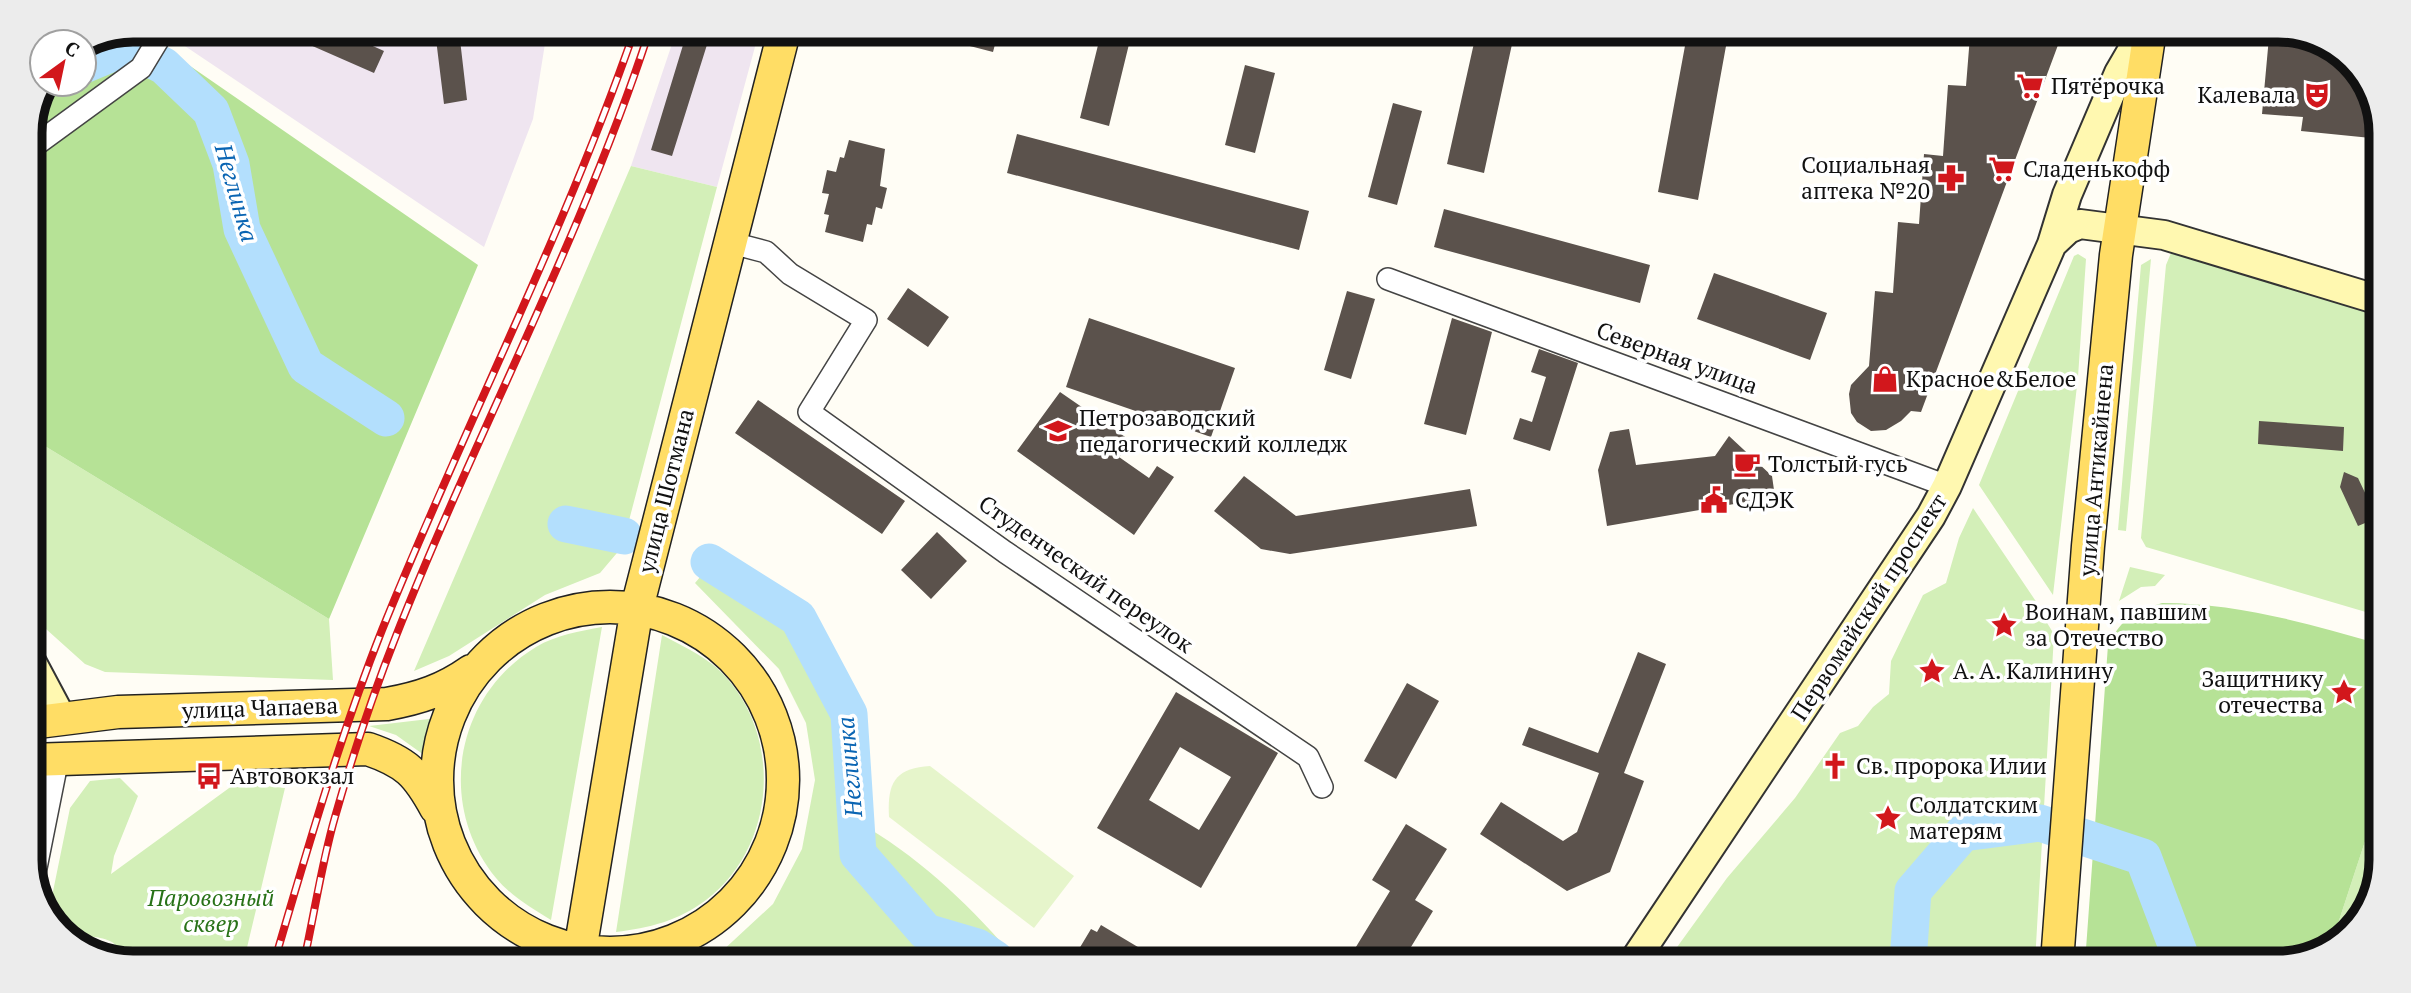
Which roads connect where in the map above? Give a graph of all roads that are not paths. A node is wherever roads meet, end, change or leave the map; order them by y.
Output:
1 (157, 42) edge
2 (781, 42) edge
3 (2137, 42) edge
4 (2148, 42) edge
5 (42, 140) edge
6 (2120, 229) junction
7 (728, 242) junction
8 (2052, 244) junction
9 (1388, 279) dead end
10 (2369, 296) edge
11 (1947, 486) junction
12 (637, 608) junction
13 (481, 664) junction
14 (42, 682) edge
15 (62, 719) junction
16 (42, 722) edge
17 (44, 759) edge
18 (42, 783) edge
19 (1322, 787) dead end
20 (441, 819) junction
21 (2058, 950) edge
22 (572, 951) edge
23 (580, 951) edge
24 (625, 951) edge
25 (1641, 951) edge

1 - 5 street
2 - 7 main road, улица Шотмана
3 - 8 street, Первомайский проспект
4 - 6 main road
6 - 8 street
6 - 10 street
6 - 21 main road, улица Антикайнена
7 - 12 main road, улица Шотмана
7 - 19 street, Студенческий переулок
8 - 11 street, Первомайский проспект
9 - 11 street, Северная улица
11 - 25 street, Первомайский проспект
12 - 13 main road
12 - 23 main road, улица Шотмана
12 - 24 main road
13 - 15 main road, улица Чапаева
13 - 20 main road
14 - 15 street
15 - 16 main road, улица Чапаева
15 - 17 main road
17 - 18 street
17 - 20 main road, улица Чапаева
20 - 22 main road

